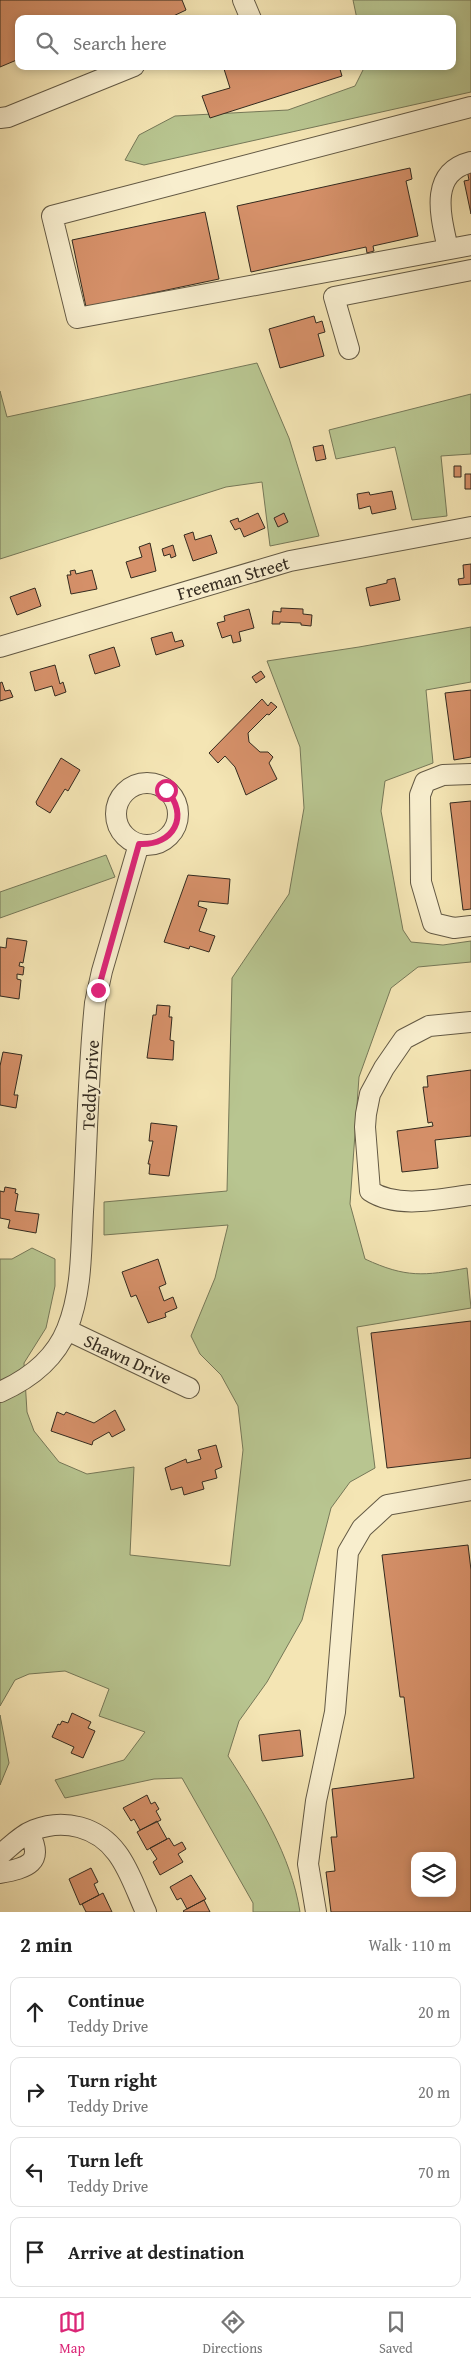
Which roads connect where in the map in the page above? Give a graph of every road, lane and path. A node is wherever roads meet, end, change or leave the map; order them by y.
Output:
1 (243, 0) edge
2 (249, 15) edge
3 (124, 70) edge
4 (471, 107) edge
5 (0, 118) edge
6 (471, 162) edge
7 (471, 245) edge
8 (448, 249) junction
9 (471, 270) edge
10 (350, 349) dead end
11 (471, 527) edge
12 (0, 647) edge
13 (471, 774) edge
14 (139, 844) dead end
15 (471, 926) edge
16 (471, 1022) edge
17 (471, 1195) edge
18 (67, 1330) junction
19 (189, 1388) dead end
20 (0, 1392) edge
21 (471, 1490) edge
22 (29, 1832) junction
23 (0, 1855) edge
24 (0, 1873) edge
25 (146, 1912) edge
26 (316, 1912) edge

1 - 2 street
3 - 5 street
4 - 8 street
6 - 8 street
7 - 8 street
9 - 10 street
11 - 12 street, Freeman Street
13 - 15 street
14 - 18 street, Teddy Drive
16 - 17 street
18 - 19 street, Shawn Drive
18 - 20 street, Teddy Drive
21 - 26 street
22 - 23 street
22 - 24 street
22 - 25 street

